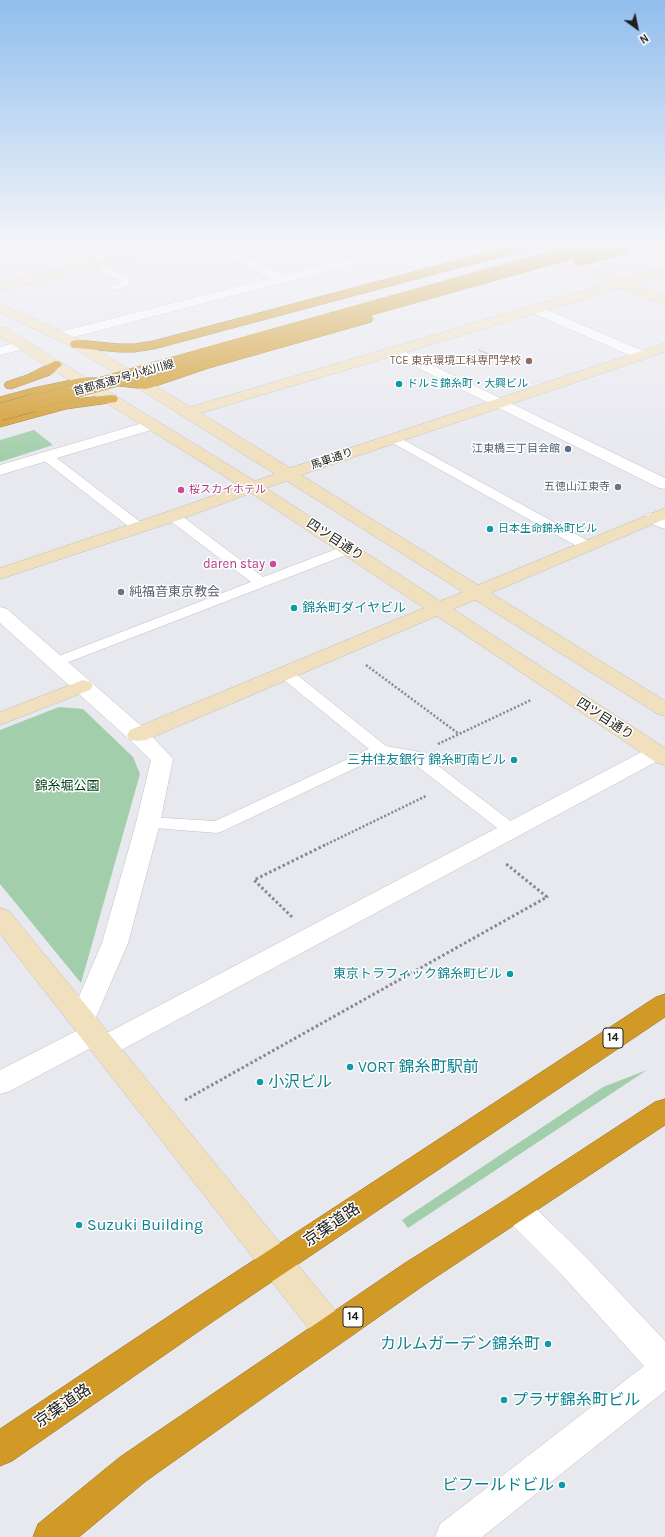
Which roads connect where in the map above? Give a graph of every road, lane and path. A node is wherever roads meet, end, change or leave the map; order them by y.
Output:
1 (21, 318) edge
2 (132, 318) edge
3 (256, 318) edge
4 (297, 318) edge
5 (337, 318) edge
6 (371, 318) edge
7 (506, 318) edge
8 (556, 318) edge
9 (0, 331) edge
10 (61, 336) junction
11 (77, 344) junction
12 (23, 345) junction
13 (154, 345) junction
14 (665, 347) edge
15 (0, 350) edge
16 (394, 351) junction
17 (641, 355) junction
18 (102, 360) junction
19 (55, 365) junction
20 (84, 382) junction
21 (139, 383) junction
22 (0, 388) edge
23 (106, 396) junction
24 (0, 400) edge
25 (499, 402) junction
26 (0, 412) edge
27 (189, 412) junction
28 (0, 422) edge
29 (153, 425) junction
30 (393, 438) junction
31 (46, 456) junction
32 (0, 470) edge
33 (290, 474) junction
34 (665, 484) edge
35 (252, 487) junction
36 (173, 516) junction
37 (661, 519) edge
38 (138, 527) junction
39 (587, 546) junction
40 (349, 549) junction
41 (0, 574) edge
42 (262, 583) junction
43 (478, 592) junction
44 (438, 609) junction
45 (0, 612) edge
46 (343, 649) junction
47 (56, 662) junction
48 (285, 673) junction
49 (83, 686) junction
50 (557, 688) junction
51 (665, 710) edge
52 (0, 719) edge
53 (458, 734) junction
54 (138, 735) junction
55 (381, 750) junction
56 (414, 756) junction
57 (661, 756) edge
58 (452, 784) junction
59 (148, 823) junction
60 (511, 830) junction
61 (483, 845) junction
62 (0, 917) edge
63 (312, 937) junction
64 (665, 1004) edge
65 (93, 1034) junction
66 (0, 1083) edge
67 (665, 1110) edge
68 (158, 1115) junction
69 (516, 1209) junction
70 (276, 1262) junction
71 (331, 1331) junction
72 (665, 1365) edge
73 (665, 1370) edge
74 (0, 1449) edge
75 (51, 1537) edge
76 (453, 1537) edge

1 - 10 street
2 - 10 street
3 - 13 highway
4 - 24 highway, 首都高速7号小松川線
5 - 26 highway, 首都高速7号小松川線, bridge
6 - 21 highway, bridge
7 - 16 street
8 - 17 street
9 - 12 street, 四ツ目通り
10 - 11 street
11 - 13 highway
11 - 18 street
12 - 15 street
12 - 19 street, 四ツ目通り
13 - 18 highway
14 - 17 street, 馬車通り
16 - 25 street
16 - 27 street
17 - 25 street, 馬車通り
18 - 21 street
19 - 20 street, 四ツ目通り
19 - 22 highway
20 - 21 highway
20 - 23 street, 四ツ目通り
20 - 24 highway
21 - 23 highway
21 - 27 street
23 - 28 highway
23 - 29 street, 四ツ目通り
25 - 30 street, 馬車通り
25 - 34 street
27 - 33 street
29 - 31 street
29 - 35 street, 四ツ目通り
30 - 33 street, 馬車通り
30 - 39 lane
31 - 32 street
31 - 38 lane
33 - 35 street, 馬車通り
33 - 43 street
35 - 36 street, 馬車通り
35 - 40 street, 四ツ目通り
36 - 38 street, 馬車通り
36 - 42 lane
37 - 39 street
38 - 41 street, 馬車通り
39 - 43 street
40 - 42 lane
40 - 44 street, 四ツ目通り
42 - 47 lane
43 - 44 street
43 - 51 street
44 - 46 street
44 - 50 street, 四ツ目通り
45 - 47 street
46 - 48 street
46 - 53 path
47 - 49 street
48 - 54 street
48 - 55 lane
49 - 52 street
49 - 54 street
50 - 53 path
50 - 57 street, 四ツ目通り
53 - 56 path
54 - 59 street
55 - 56 lane
55 - 59 lane
56 - 58 lane
57 - 60 street
58 - 60 lane
58 - 63 path
59 - 65 street
60 - 61 street
61 - 63 street
61 - 68 path
62 - 65 street
63 - 65 street
64 - 70 highway, 京葉道路 / 14
65 - 66 street
65 - 68 street
67 - 69 highway, 14
68 - 70 street
69 - 71 highway, 14
69 - 72 street
70 - 71 street
70 - 74 highway, 京葉道路 / 14
71 - 75 highway, 14
73 - 76 street

